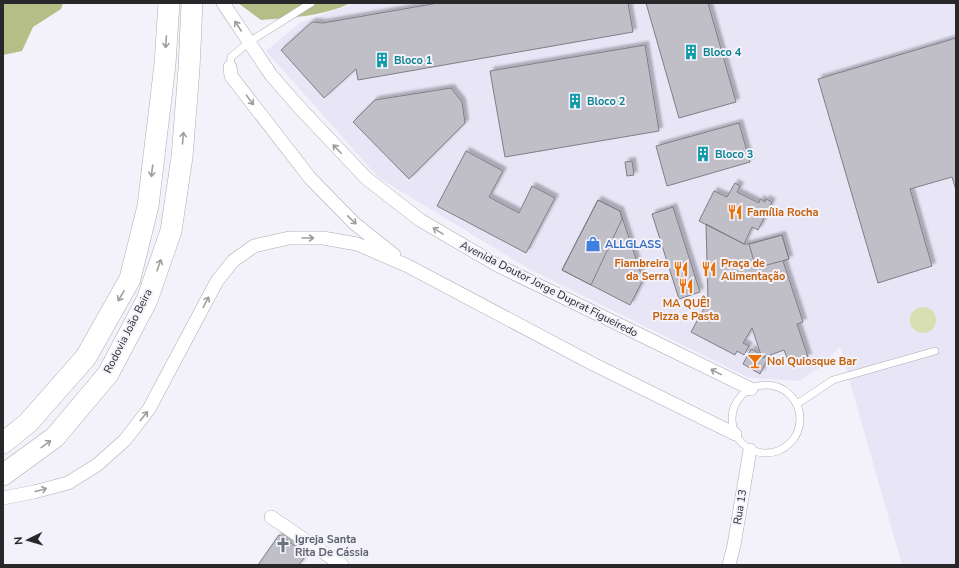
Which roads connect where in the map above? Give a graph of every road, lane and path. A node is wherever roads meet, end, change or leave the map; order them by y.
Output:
1 (169, 3) edge
2 (192, 3) edge
3 (223, 3) edge
4 (311, 3) edge
5 (249, 42) junction
6 (230, 67) joint
7 (408, 266) junction
8 (935, 351) dead end
9 (751, 389) junction
10 (797, 404) junction
11 (735, 434) junction
12 (3, 443) edge
13 (750, 450) junction
14 (3, 475) edge
15 (3, 498) edge
16 (270, 517) dead end
17 (342, 565) edge
18 (729, 565) edge

1 -> 12 main road, Rodovia João Beira
14 -> 2 main road, Rodovia João Beira
5 -> 3 street, Avenida Doutor Jorge Duprat Figueiredo
4 - 5 lane
5 - 6 lane
9 -> 5 street, Avenida Doutor Jorge Duprat Figueiredo
6 -> 7 street
7 - 11 street
15 -> 7 street
8 - 10 lane
9 - 10 lane
9 - 11 lane
10 - 13 lane
11 - 13 lane
13 - 18 street, Rua 13
16 - 17 street

